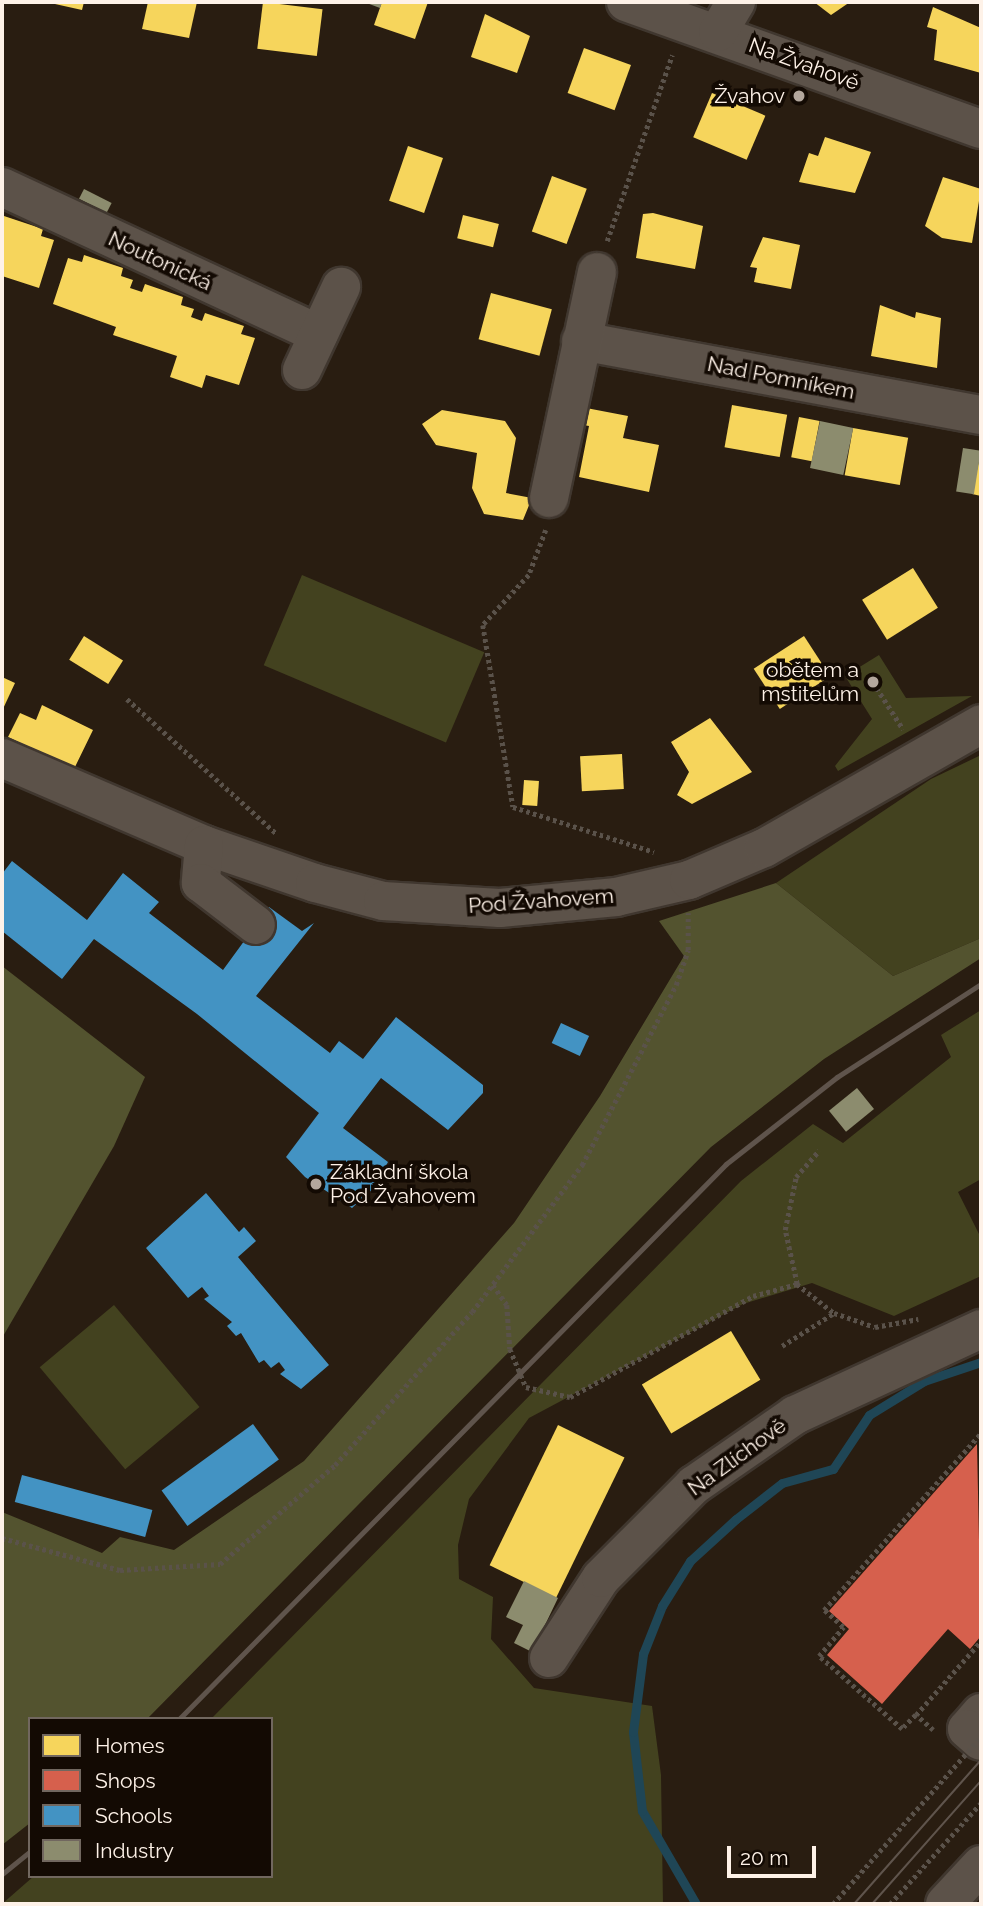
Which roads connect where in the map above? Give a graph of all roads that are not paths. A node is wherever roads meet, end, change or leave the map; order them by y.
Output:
1 (626, 2) edge
2 (727, 17) edge
3 (981, 129) edge
4 (2, 187) edge
5 (597, 272) road end
6 (341, 287) dead end
7 (319, 334) junction
8 (581, 341) junction
9 (302, 370) dead end
10 (981, 415) edge
11 (549, 498) road end
12 (981, 724) edge
13 (2, 758) edge
14 (204, 845) junction
15 (256, 925) dead end
16 (981, 1329) edge
17 (549, 1658) dead end
18 (981, 1713) edge
19 (981, 1739) edge
20 (981, 1865) edge
21 (945, 1904) edge

1 - 2 street, Na Žvahově
2 - 3 street, Na Žvahově
4 - 7 street, Noutonická
5 - 8 street
6 - 7 street
7 - 9 street
8 - 10 street, Nad Pomníkem
8 - 11 street
12 - 14 street, Pod Žvahovem
13 - 14 street, Pod Žvahovem
14 - 15 street
16 - 17 street, Na Zlíchově
18 - 19 street
20 - 21 street

